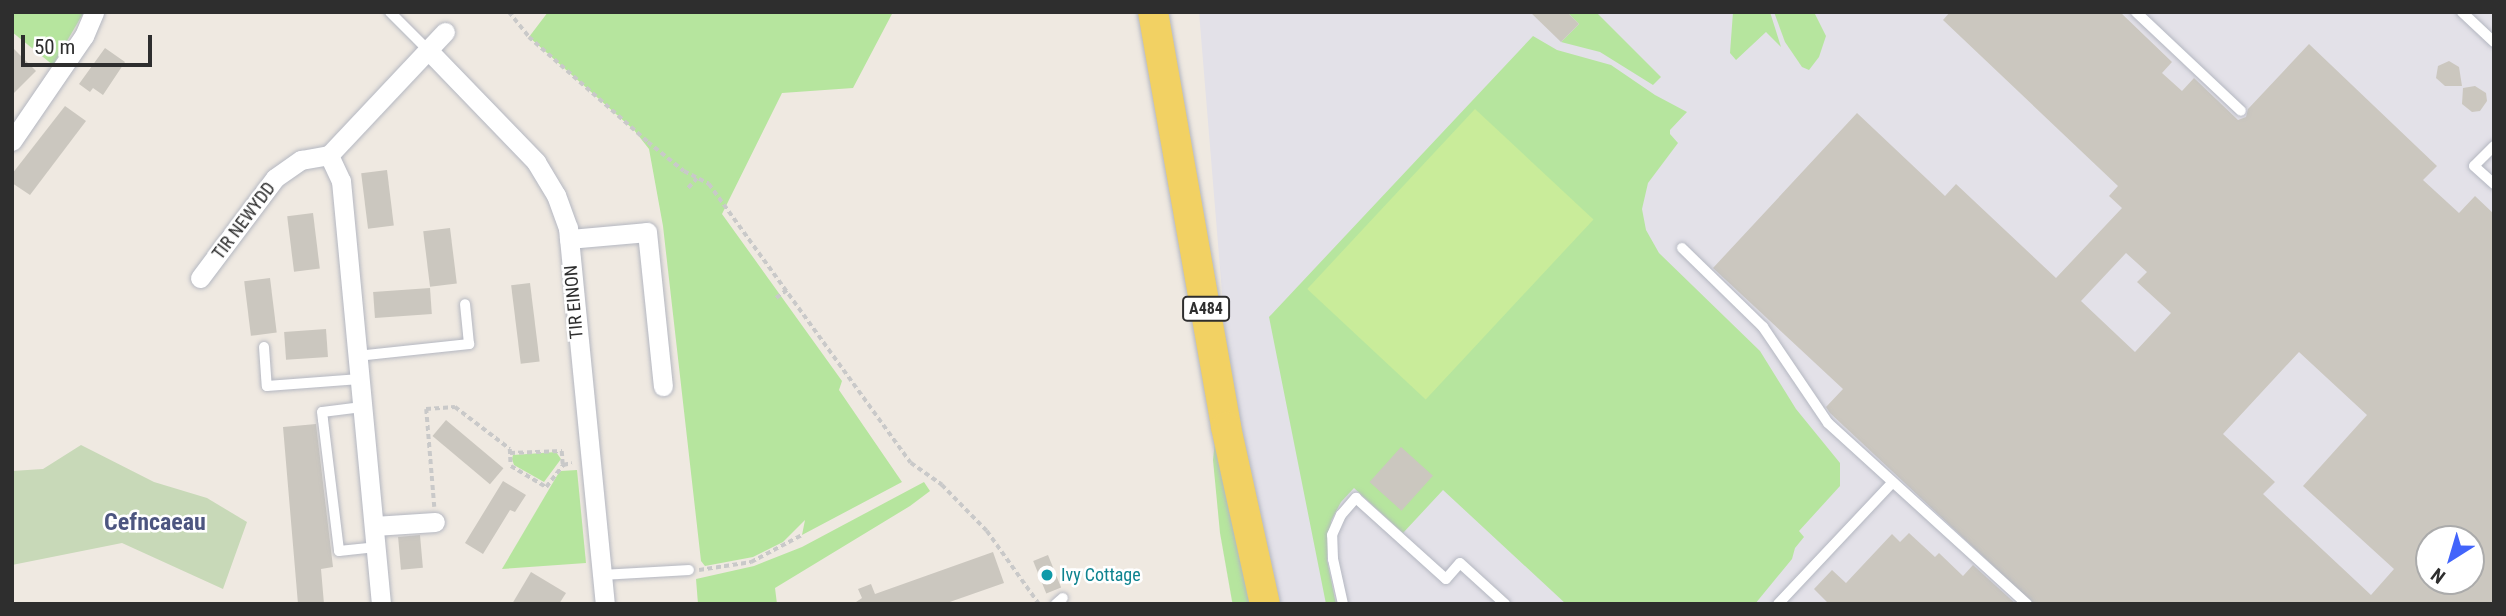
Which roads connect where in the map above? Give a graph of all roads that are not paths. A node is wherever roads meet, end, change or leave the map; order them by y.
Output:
1 (94, 12) edge
2 (390, 12) edge
3 (1153, 12) edge
4 (2136, 12) edge
5 (2462, 12) edge
6 (445, 32) dead end
7 (2494, 42) edge
8 (428, 50) junction
9 (2241, 111) dead end
10 (12, 141) edge
11 (2494, 146) edge
12 (329, 155) junction
13 (2494, 184) edge
14 (569, 239) junction
15 (1682, 248) dead end
16 (200, 278) dead end
17 (465, 304) dead end
18 (264, 347) dead end
19 (357, 355) junction
20 (360, 379) junction
21 (663, 386) dead end
22 (362, 407) junction
23 (1892, 483) junction
24 (435, 522) road end
25 (374, 526) junction
26 (376, 547) junction
27 (689, 570) road end
28 (602, 575) junction
29 (1782, 602) edge
30 (381, 604) edge
31 (605, 604) edge
32 (1265, 604) edge
33 (1343, 604) edge
34 (1505, 604) edge
35 (2027, 604) edge

1 - 10 street
2 - 8 lane
3 - 32 main road, A484
4 - 9 lane
5 - 7 lane
6 - 8 street
8 - 12 street
8 - 14 street, TIR EINON
11 - 13 lane
12 - 16 street, TIR NEWYDD
12 - 19 street
14 - 21 street
14 - 28 street, TIR EINON
15 - 23 lane
17 - 19 lane
18 - 20 lane
19 - 20 street
20 - 22 street
22 - 25 street
22 - 26 lane
23 - 29 lane
23 - 35 lane
24 - 25 street
25 - 26 street
26 - 30 street
27 - 28 lane
28 - 31 street, TIR EINON
33 - 34 lane

